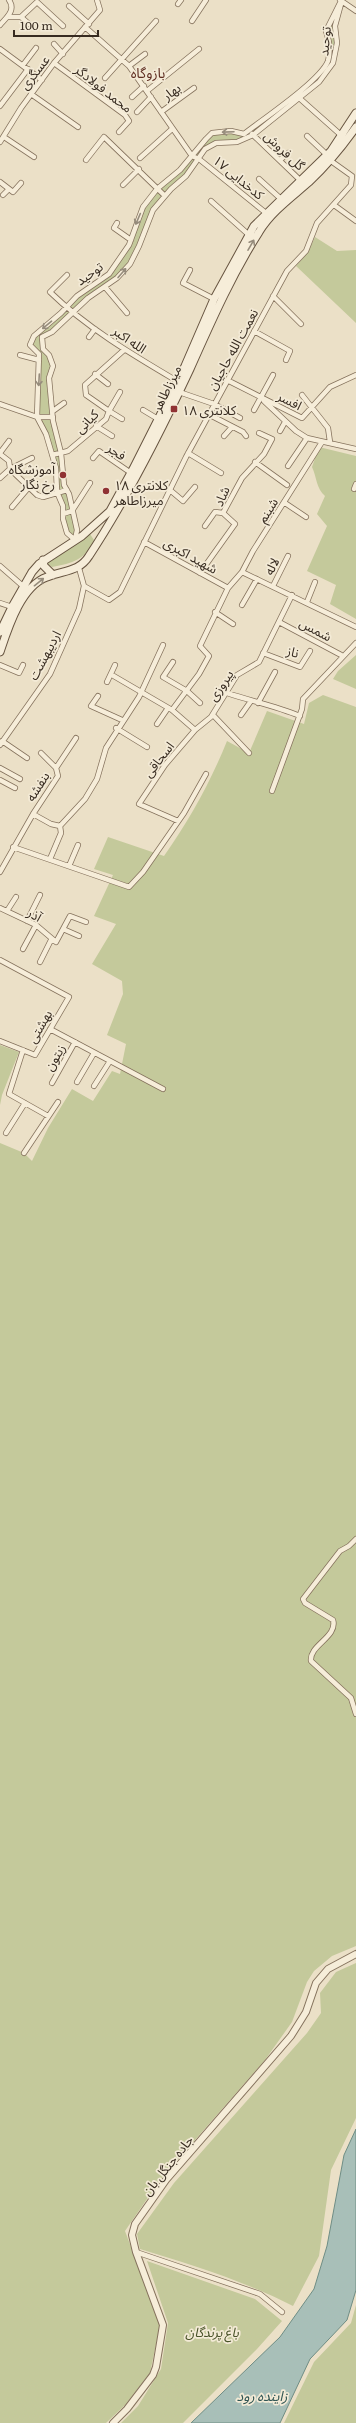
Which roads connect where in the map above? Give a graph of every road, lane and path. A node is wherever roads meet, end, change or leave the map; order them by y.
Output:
1 (9, 0) edge
2 (97, 0) edge
3 (340, 0) edge
4 (204, 1) edge
5 (69, 6) dead end
6 (356, 11) edge
7 (8, 17) junction
8 (21, 17) junction
9 (156, 21) dead end
10 (192, 21) dead end
11 (29, 24) dead end
12 (0, 25) edge
13 (87, 25) junction
14 (63, 26) dead end
15 (330, 42) junction
16 (337, 43) junction
17 (54, 44) dead end
18 (36, 48) dead end
19 (199, 49) dead end
20 (0, 50) edge
21 (63, 54) junction
22 (145, 54) dead end
23 (120, 58) junction
24 (328, 61) junction
25 (54, 63) junction
26 (333, 63) junction
27 (23, 66) junction
28 (129, 66) junction
29 (28, 69) junction
30 (105, 78) dead end
31 (42, 80) junction
32 (144, 86) junction
33 (194, 88) dead end
34 (147, 91) junction
35 (31, 94) junction
36 (297, 96) junction
37 (132, 97) dead end
38 (151, 97) junction
39 (0, 106) edge
40 (137, 112) dead end
41 (161, 112) junction
42 (356, 113) edge
43 (78, 127) dead end
44 (356, 127) edge
45 (172, 129) junction
46 (249, 130) junction
47 (119, 132) dead end
48 (253, 135) junction
49 (307, 136) dead end
50 (342, 136) junction
51 (4, 137) junction
52 (0, 142) edge
53 (288, 153) dead end
54 (192, 156) junction
55 (34, 157) dead end
56 (140, 158) dead end
57 (329, 158) junction
58 (199, 159) junction
59 (86, 160) dead end
60 (280, 160) junction
61 (138, 169) junction
62 (354, 176) edge
63 (259, 179) dead end
64 (301, 181) junction
65 (0, 182) edge
66 (21, 183) dead end
67 (123, 185) dead end
68 (351, 185) junction
69 (356, 188) edge
70 (9, 189) junction
71 (157, 189) junction
72 (3, 195) dead end
73 (165, 196) junction
74 (281, 199) junction
75 (211, 201) dead end
76 (334, 205) junction
77 (266, 213) junction
78 (356, 221) edge
79 (117, 223) dead end
80 (249, 235) junction
81 (131, 240) junction
82 (190, 270) dead end
83 (67, 275) dead end
84 (90, 285) junction
85 (104, 287) junction
86 (96, 292) junction
87 (273, 296) junction
88 (214, 299) junction
89 (66, 308) junction
90 (72, 311) junction
91 (127, 312) dead end
92 (301, 324) dead end
93 (96, 329) junction
94 (254, 331) junction
95 (89, 337) dead end
96 (124, 350) junction
97 (20, 355) dead end
98 (39, 360) junction
99 (286, 360) dead end
100 (95, 374) junction
101 (273, 375) dead end
102 (356, 376) edge
103 (227, 380) junction
104 (177, 381) junction
105 (108, 384) dead end
106 (120, 392) dead end
107 (179, 392) junction
108 (302, 395) dead end
109 (260, 397) junction
110 (64, 403) dead end
111 (0, 404) edge
112 (214, 404) junction
113 (313, 408) junction
114 (144, 410) dead end
115 (254, 410) dead end
116 (53, 411) junction
117 (109, 411) junction
118 (208, 414) junction
119 (37, 417) junction
120 (53, 417) junction
121 (240, 418) dead end
122 (122, 419) dead end
123 (158, 419) junction
124 (285, 422) junction
125 (96, 426) junction
126 (232, 427) junction
127 (280, 431) dead end
128 (259, 433) dead end
129 (112, 436) dead end
130 (224, 436) dead end
131 (246, 436) dead end
132 (57, 438) junction
133 (307, 438) junction
134 (9, 441) dead end
135 (322, 442) junction
136 (330, 442) junction
137 (49, 443) junction
138 (356, 449) edge
139 (61, 453) junction
140 (188, 453) junction
141 (0, 454) edge
142 (52, 455) junction
143 (32, 458) dead end
144 (93, 458) dead end
145 (255, 462) junction
146 (288, 466) dead end
147 (10, 469) junction
148 (131, 473) junction
149 (221, 473) dead end
150 (0, 478) edge
151 (90, 483) dead end
152 (287, 485) dead end
153 (29, 487) junction
154 (195, 487) dead end
155 (67, 490) junction
156 (170, 490) junction
157 (57, 492) junction
158 (285, 502) junction
159 (12, 507) dead end
160 (72, 511) junction
161 (223, 513) junction
162 (63, 514) junction
163 (306, 517) dead end
164 (205, 526) dead end
165 (90, 529) junction
166 (99, 538) junction
167 (75, 540) junction
168 (144, 542) junction
169 (288, 556) dead end
170 (43, 560) junction
171 (0, 566) edge
172 (79, 568) junction
173 (242, 572) junction
174 (200, 573) junction
175 (52, 575) junction
176 (257, 579) junction
177 (315, 582) dead end
178 (84, 586) junction
179 (273, 586) junction
180 (24, 587) junction
181 (228, 588) junction
182 (292, 595) junction
183 (307, 602) junction
184 (0, 603) edge
185 (242, 605) dead end
186 (12, 607) junction
187 (216, 612) junction
188 (279, 622) junction
189 (233, 624) dead end
190 (356, 627) edge
191 (0, 632) edge
192 (356, 643) edge
193 (163, 645) dead end
194 (310, 650) dead end
195 (0, 652) edge
196 (263, 653) junction
197 (343, 656) junction
198 (173, 662) dead end
199 (0, 665) edge
200 (23, 665) dead end
201 (115, 665) dead end
202 (274, 672) dead end
203 (112, 675) junction
204 (108, 682) dead end
205 (187, 691) junction
206 (141, 692) junction
207 (227, 693) junction
208 (98, 696) dead end
209 (251, 701) junction
210 (200, 703) dead end
211 (258, 703) junction
212 (170, 709) junction
213 (213, 715) junction
214 (241, 715) dead end
215 (300, 716) junction
216 (122, 720) junction
217 (157, 724) dead end
218 (116, 728) junction
219 (195, 730) junction
220 (76, 738) dead end
221 (1, 743) edge
222 (147, 747) dead end
223 (41, 753) dead end
224 (249, 753) dead end
225 (27, 758) dead end
226 (0, 768) edge
227 (56, 768) junction
228 (206, 774) dead end
229 (20, 779) dead end
230 (0, 780) edge
231 (15, 788) dead end
232 (272, 791) dead end
233 (32, 814) junction
234 (178, 821) junction
235 (60, 826) junction
236 (78, 845) dead end
237 (13, 846) junction
238 (50, 859) junction
239 (69, 866) junction
240 (0, 872) edge
241 (40, 895) dead end
242 (16, 897) dead end
243 (0, 908) edge
244 (7, 912) junction
245 (27, 921) junction
246 (86, 922) dead end
247 (36, 925) junction
248 (63, 929) junction
249 (79, 936) dead end
250 (51, 940) junction
251 (24, 949) dead end
252 (0, 960) edge
253 (40, 962) dead end
254 (50, 1029) junction
255 (0, 1041) edge
256 (75, 1042) junction
257 (23, 1050) junction
258 (94, 1053) junction
259 (110, 1061) junction
260 (77, 1082) dead end
261 (52, 1083) dead end
262 (94, 1086) dead end
263 (163, 1089) dead end
264 (58, 1102) dead end
265 (25, 1103) junction
266 (48, 1116) junction
267 (6, 1133) dead end
268 (24, 1153) dead end
269 (356, 1539) edge
270 (356, 1714) edge
271 (356, 1954) edge
272 (136, 2252) junction
273 (282, 2312) dead end
274 (112, 2423) edge

1 - 7 street
2 - 13 street, عسگری
3 - 6 street
3 - 15 street, توحید
3 - 16 street, توحید
4 - 10 street
5 - 13 street
7 - 8 street
7 - 12 street
8 - 11 street
8 - 14 street
9 - 23 street
13 - 21 street, عسگری
13 - 23 street
15 - 16 street
15 - 24 street, توحید
16 - 26 street, توحید
17 - 21 street
18 - 27 street
19 - 34 street
20 - 27 street
21 - 25 street, عسگری
22 - 28 street
23 - 28 street
23 - 30 street
24 - 26 street
24 - 36 street, توحید
25 - 31 street, عسگری
25 - 47 street, محمد فولادگر
26 - 36 street, توحید
27 - 29 street
28 - 32 street
29 - 31 street
29 - 39 street
31 - 35 street, عسگری
32 - 34 street
32 - 37 street
33 - 41 street, بهار
34 - 38 street
35 - 43 street
35 - 51 street, عسگری
36 - 46 street, توحید
36 - 48 street, توحید
36 - 50 street
38 - 40 street
38 - 41 street
41 - 45 street
42 - 50 main road, میرزاطاهر
44 - 57 main road, میرزاطاهر
45 - 54 street
45 - 56 street
46 - 48 street, گل فروش
46 -> 54 street, توحید
48 - 58 street, توحید
48 - 60 street, گل فروش
49 - 57 street
50 - 57 main road, میرزاطاهر
51 - 52 street, عسگری
51 - 55 street
53 - 60 street
54 - 58 street, کدخدایی ۱۷
54 - 71 street, توحید
57 - 62 street
57 - 64 main road, میرزاطاهر
107 -> 57 main road, میرزاطاهر
58 - 73 street, توحید
58 - 77 street, کدخدایی ۱۷
59 - 61 street
60 - 64 street, گل فروش
61 - 67 street
61 - 71 street
62 - 68 street
63 - 74 street
64 - 74 main road, میرزاطاهر
65 - 70 street
66 - 70 street
68 - 69 street
68 - 76 street, نعمت الله حاجیان
70 - 72 street
71 - 73 street
71 -> 81 street, توحید
85 -> 73 street, توحید
74 - 77 main road, میرزاطاهر
75 - 80 street
76 - 78 street
76 - 87 street, نعمت الله حاجیان
77 - 80 main road, میرزاطاهر
79 - 81 street
80 - 88 main road, میرزاطاهر
81 - 84 street, توحید
82 - 88 street
83 - 89 street, الله اکبر
84 - 86 street
84 - 89 street, توحید
85 - 86 street, توحید
85 - 91 street
86 - 90 street, توحید
87 - 92 street
87 - 94 street, نعمت الله حاجیان
88 - 104 main road, میرزاطاهر
89 - 90 street, الله اکبر
89 -> 98 street, توحید
90 - 93 street, الله اکبر
90 - 116 street, توحید
93 - 95 street
93 - 96 street, الله اکبر
94 - 99 street
94 - 103 street, نعمت الله حاجیان
96 - 100 street, کیانی
96 - 104 street, الله اکبر
97 - 98 street
98 -> 119 street
100 - 105 street
100 - 117 street, کیانی
101 - 109 street
102 - 113 street, افسر
103 - 109 street, افسر
103 - 112 street, نعمت الله حاجیان
104 - 123 main road, میرزاطاهر
106 - 117 street
107 - 112 street
107 - 166 main road, میرزاطاهر
108 - 113 street
109 - 113 street, افسر
109 - 115 street
109 - 124 street
110 - 116 street
111 - 119 street
112 - 118 street, نعمت الله حاجیان
112 - 121 street
113 - 136 street
114 - 123 street
116 - 120 street
117 - 122 street
117 - 125 street, کیانی
118 - 126 street
118 - 140 street, نعمت الله حاجیان
119 - 120 street
119 - 137 street
120 - 132 street
123 - 148 main road, میرزاطاهر
124 - 127 street
124 - 133 street
125 - 129 street
125 - 139 street, کیانی
126 - 130 street
126 - 131 street
128 - 145 street, شاد
132 - 137 street
132 - 139 street
133 - 135 street
133 - 146 street
134 - 141 street
135 - 136 street
135 - 158 street, شبنم
136 - 138 street
137 - 142 street
139 - 142 street, کیانی
139 - 155 street
140 - 149 street
140 - 156 street, نعمت الله حاجیان
141 - 147 street
142 - 157 street
143 - 147 street
144 - 148 street, فجر
145 - 152 street
145 - 161 street, شاد
147 - 150 street
147 - 153 street
148 - 165 main road, میرزاطاهر
151 - 160 street
153 - 157 street
153 - 159 street
154 - 156 street
155 - 157 street
155 - 160 street
156 - 168 street, نعمت الله حاجیان
157 - 162 street
158 - 163 street
158 - 173 street, شبنم
160 - 162 street
160 - 167 street
161 - 164 street
161 - 174 street, شاد
162 - 167 street
165 - 166 main road
165 - 167 main road, میرزاطاهر
166 - 172 main road, میرزاطاهر
167 - 170 main road, میرزاطاهر
168 - 174 street, شهید اکبری
168 - 178 street, نعمت الله حاجیان
169 - 179 street, لاله
170 - 175 main road
170 - 180 main road, میرزاطاهر
171 - 180 street
172 - 175 main road
172 - 178 street, اردیبهشت
173 - 176 street
173 - 181 street, شبنم
174 - 181 street, شهید اکبری
195 -> 175 main road
176 - 179 street
176 - 185 street
177 - 183 street
178 - 221 street, اردیبهشت
179 - 182 street
180 - 186 main road, میرزاطاهر
181 - 187 street, شبنم
182 - 183 street
182 - 188 street, پیروزی
183 - 190 street
184 - 186 street
186 - 191 main road, میرزاطاهر
187 - 189 street
187 - 205 street, شبنم
188 - 196 street, پیروزی
188 - 197 street, شمس
192 - 197 street
193 - 206 street
194 - 196 street, ناز
196 - 207 street, پیروزی
197 - 215 street
198 - 205 street
199 - 200 street
201 - 203 street
202 - 211 street
203 - 204 street
203 - 206 street
205 - 210 street
205 - 212 street
206 - 212 street
206 - 216 street
207 - 209 street
207 - 213 street, پیروزی
208 - 216 street
209 - 211 street
209 - 214 street
211 - 215 street
212 - 217 street
212 - 219 street
213 - 219 street, پیروزی
213 - 224 street
215 - 232 street
216 - 218 street
218 - 222 street
218 - 235 street
219 - 234 street, اسحاقی
220 - 227 street
221 - 225 street
223 - 227 street, بنفشه
226 - 229 street
227 - 233 street, بنفشه
228 - 234 street
230 - 231 street
233 - 235 street
233 - 237 street, بنفشه
234 - 239 street
235 - 238 street
236 - 239 street
237 - 238 street
237 - 240 street, بنفشه
238 - 239 street
241 - 245 street
242 - 244 street
243 - 244 street, آذر
244 - 245 street, آذر
245 - 247 street, آذر
246 - 248 street
247 - 250 street, آذر
247 - 251 street
248 - 249 street
248 - 250 street, آذر
250 - 253 street
252 - 254 street, بهشتی
254 - 256 street
254 - 257 street, بهشتی
255 - 257 street, بهشتی
256 - 258 street
256 - 261 street, زيتون
257 - 265 street
258 - 259 street
258 - 260 street
259 - 262 street
259 - 263 street
264 - 266 street
265 - 266 street
265 - 267 street
266 - 268 street
269 - 270 street
271 - 272 street, جاده جنگل بان
272 - 273 street
272 - 274 street, جاده جنگل بان

